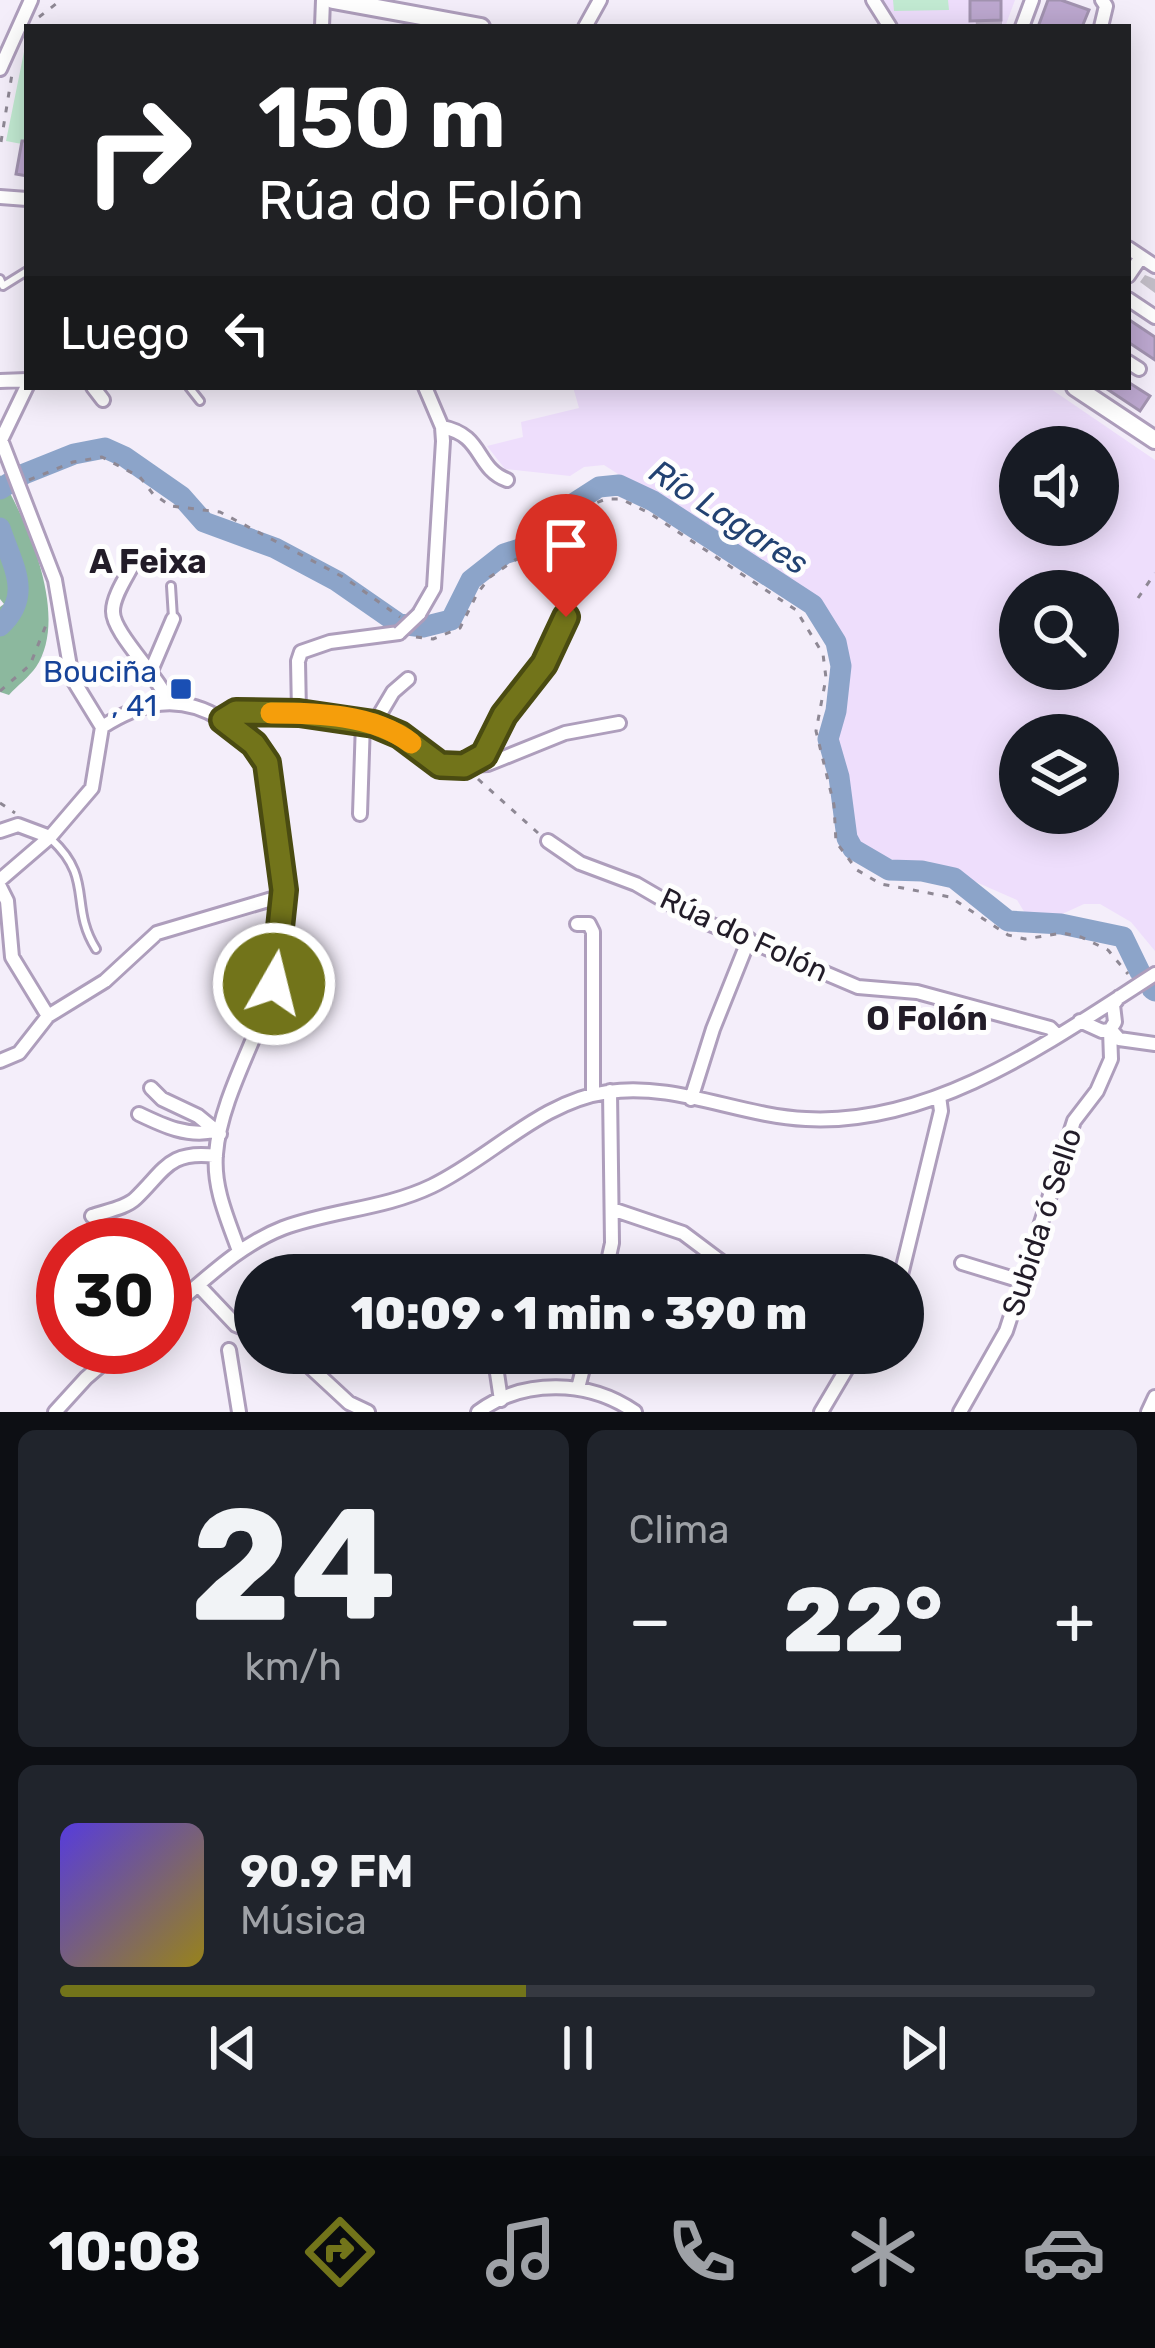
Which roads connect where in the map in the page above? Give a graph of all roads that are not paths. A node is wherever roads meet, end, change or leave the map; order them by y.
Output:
1 (31, 0) edge
2 (333, 0) edge
3 (387, 4) edge
4 (469, 24) edge
5 (7, 67) edge
6 (1131, 250) edge
7 (1141, 256) junction
8 (1155, 266) edge
9 (1131, 271) edge
10 (24, 273) edge
11 (0, 279) edge
12 (24, 390) edge
13 (96, 390) edge
14 (191, 390) edge
15 (426, 390) edge
16 (1080, 390) edge
17 (104, 400) dead end
18 (200, 401) dead end
19 (442, 428) junction
20 (1153, 434) edge
21 (1, 443) edge
22 (507, 480) dead end
23 (132, 566) dead end
24 (171, 586) dead end
25 (566, 617) dead end
26 (173, 619) joint
27 (150, 673) junction
28 (408, 680) dead end
29 (168, 702) junction
30 (299, 713) junction
31 (223, 720) junction
32 (369, 723) junction
33 (619, 723) dead end
34 (102, 727) junction
35 (464, 766) junction
36 (360, 814) dead end
37 (0, 831) edge
38 (50, 837) junction
39 (548, 842) road end
40 (0, 883) edge
41 (284, 903) junction
42 (577, 924) dead end
43 (749, 939) junction
44 (97, 950) dead end
45 (1155, 974) edge
46 (1119, 997) junction
47 (1097, 1010) junction
48 (1113, 1014) junction
49 (48, 1016) junction
50 (1079, 1021) junction
51 (1095, 1026) junction
52 (1111, 1030) junction
53 (1057, 1035) junction
54 (1155, 1044) edge
55 (0, 1061) edge
56 (151, 1088) dead end
57 (610, 1091) junction
58 (593, 1094) junction
59 (939, 1096) junction
60 (691, 1099) junction
61 (139, 1114) dead end
62 (218, 1133) junction
63 (216, 1156) junction
64 (612, 1208) junction
65 (92, 1216) dead end
66 (239, 1251) junction
67 (610, 1254) edge
68 (711, 1254) edge
69 (906, 1254) edge
70 (962, 1263) dead end
71 (1021, 1281) junction
72 (199, 1286) junction
73 (192, 1292) edge
74 (234, 1323) edge
75 (229, 1350) dead end
76 (91, 1374) edge
77 (318, 1374) edge
78 (497, 1374) edge
79 (582, 1374) edge
80 (843, 1374) edge
81 (578, 1388) junction
82 (1155, 1397) edge
83 (501, 1400) junction
84 (56, 1412) edge
85 (239, 1412) edge
86 (368, 1412) edge
87 (478, 1412) edge
88 (635, 1412) edge
89 (820, 1412) edge
90 (960, 1412) edge
91 (1148, 1412) edge

1 - 5 street
2 - 3 main road
3 - 4 main road
6 - 7 street
7 - 8 street
7 - 9 street
10 - 11 lane
12 - 21 street
13 - 17 street
14 - 18 lane
15 - 19 street
16 - 20 main road
19 - 22 street
19 - 30 street, bridge
21 - 34 street
23 - 27 street
24 - 26 lane
25 - 35 street
26 - 27 street
27 - 29 street
28 - 32 street
29 - 31 street
29 - 34 street
30 - 31 street
30 - 32 street
31 - 41 street
32 - 35 street
32 - 36 street
33 - 35 street
34 - 38 street
37 - 38 street
38 - 40 street
38 - 44 lane
39 - 43 street, Rúa do Folón
40 - 49 street
41 - 49 street
41 - 62 street
42 - 58 street
43 - 53 street, Rúa do Folón
43 - 60 street
45 - 46 street
46 - 47 street
46 - 48 street
47 - 48 street
47 - 50 street
47 - 51 street
48 - 52 street
49 - 55 street
50 - 51 street
50 - 53 street
51 - 52 street
52 - 54 street
52 - 71 street, Subida ó Sello
53 - 59 street
56 - 62 street
57 - 58 street
57 - 60 street
57 - 64 street
58 - 66 street
59 - 60 street
59 - 69 street
61 - 62 street
62 - 63 street
63 - 65 street
63 - 66 street
64 - 67 street
64 - 68 street
66 - 72 street
70 - 71 street
71 - 90 street, Subida ó Sello
72 - 73 street
72 - 74 street
75 - 85 street
76 - 84 street
77 - 86 street
78 - 83 street
79 - 81 street
80 - 89 street
81 - 83 street
81 - 88 street
82 - 91 street
83 - 87 street

